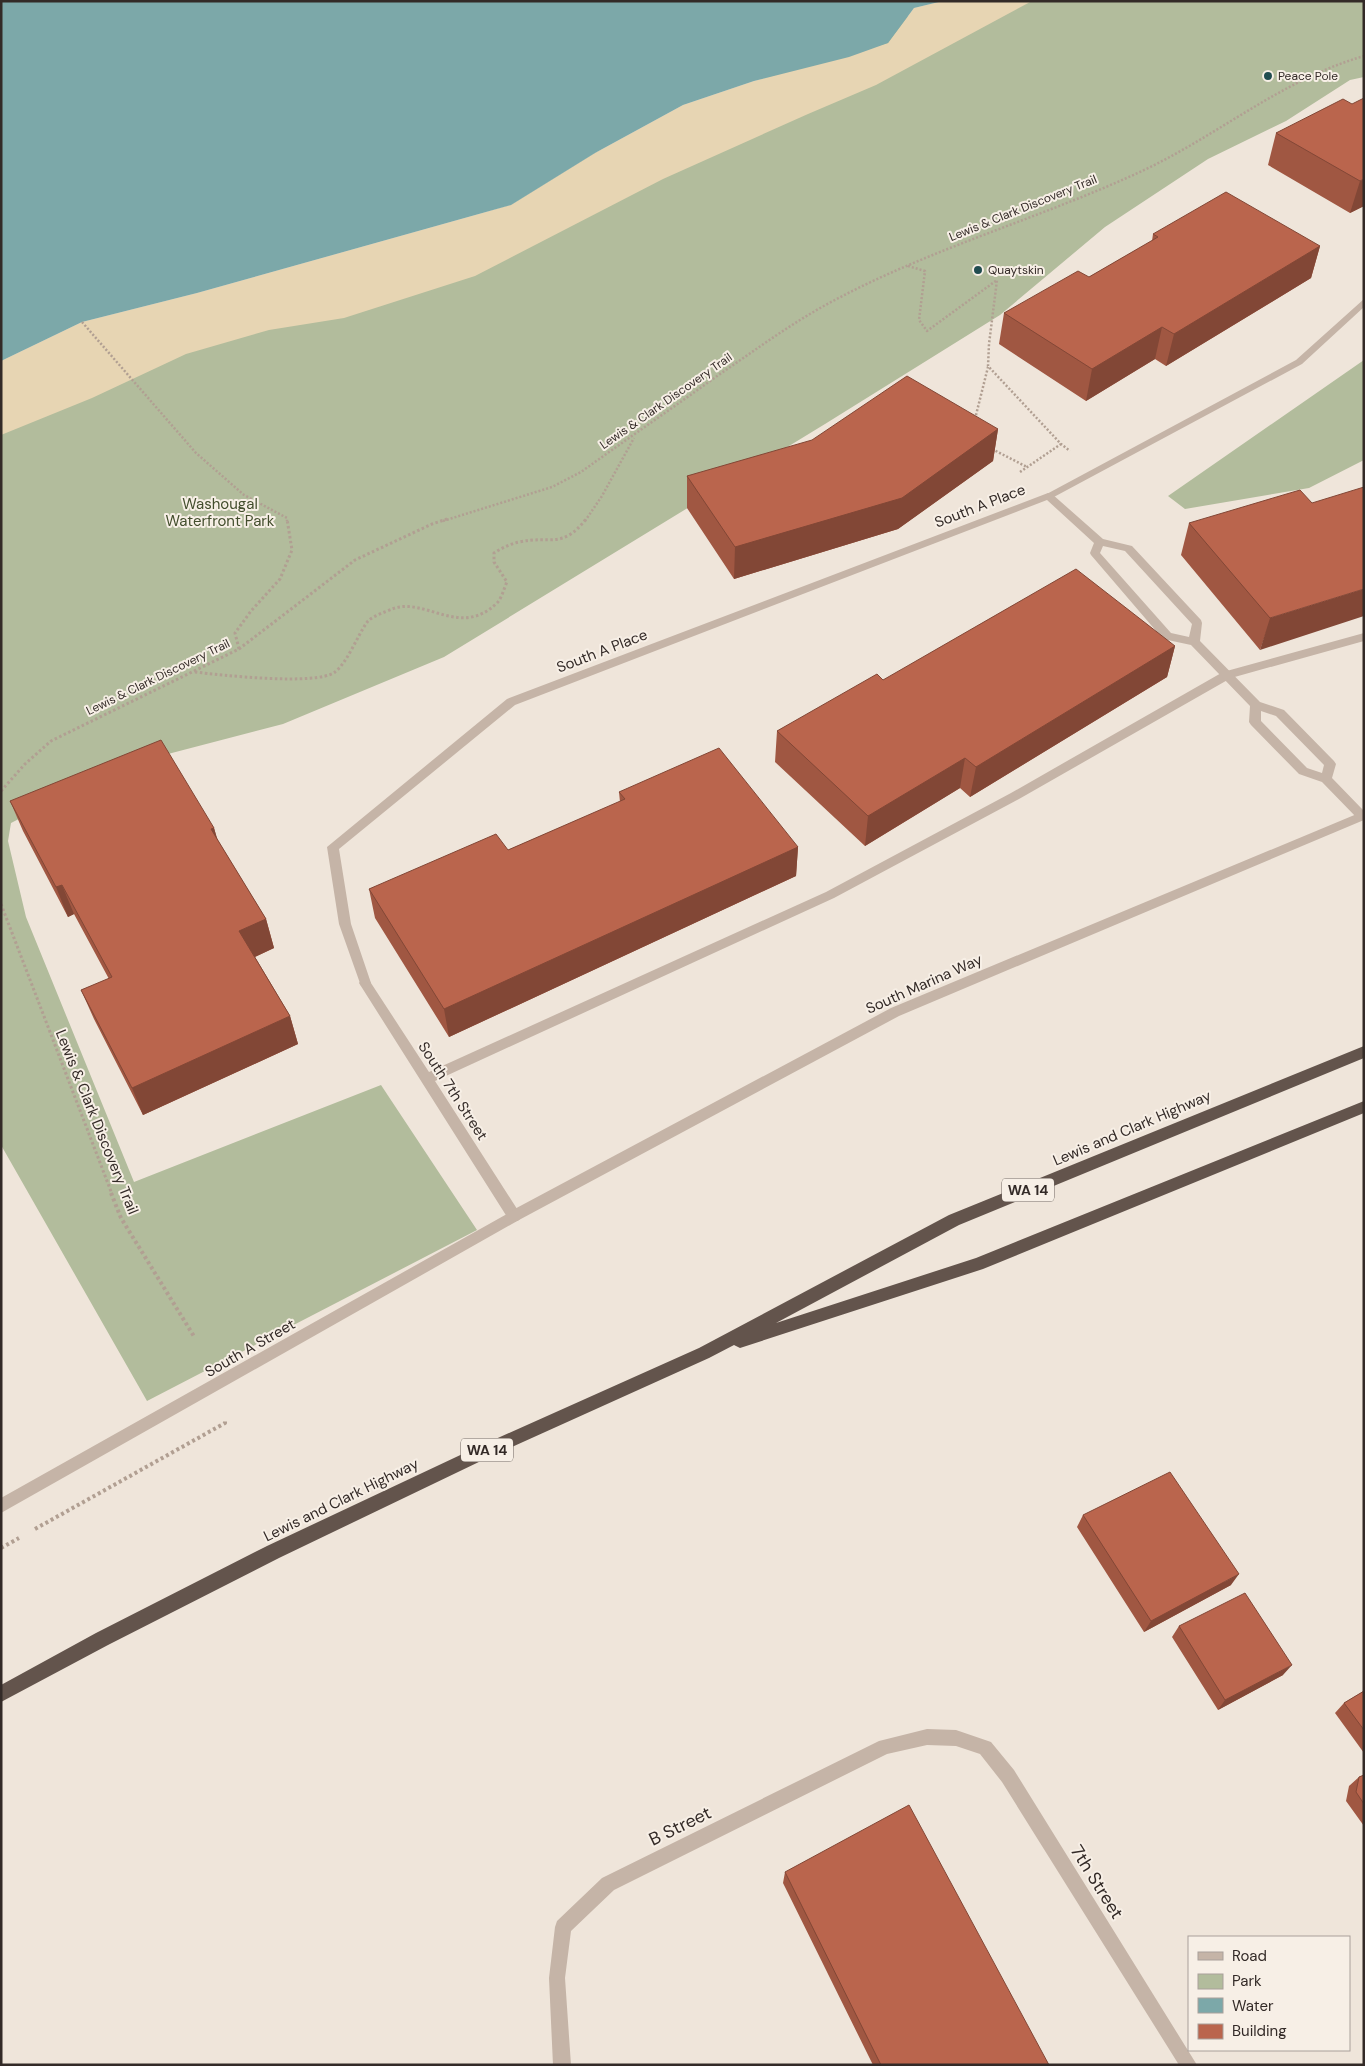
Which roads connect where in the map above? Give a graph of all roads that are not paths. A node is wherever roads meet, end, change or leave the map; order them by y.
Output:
1 (1364, 302) edge
2 (1048, 496) junction
3 (1100, 542) junction
4 (1364, 637) edge
5 (1194, 642) junction
6 (1227, 675) junction
7 (1256, 705) junction
8 (1326, 779) junction
9 (1363, 815) edge
10 (365, 983) joint
11 (1364, 1052) edge
12 (426, 1079) junction
13 (1364, 1107) edge
14 (514, 1216) junction
15 (704, 1353) junction
16 (1, 1506) edge
17 (1, 1694) edge
18 (956, 1738) joint
19 (562, 2065) edge
20 (1189, 2065) edge

1 - 2 street
2 - 3 street
2 - 10 street, South A Place
3 - 5 street
3 - 5 street
4 - 6 street
5 - 6 street
6 - 7 street
6 - 12 street
7 - 8 street
7 - 8 street
8 - 9 street
9 - 14 street, South Marina Way
10 - 12 street, South 7th Street
11 - 15 highway, Lewis and Clark Highway / WA 14
12 - 14 street, South 7th Street
13 - 15 highway, Lewis and Clark Highway / WA 14
14 - 16 street, South A Street
15 - 17 highway, Lewis and Clark Highway / WA 14
18 - 19 street, B Street
18 - 20 street, 7th Street

